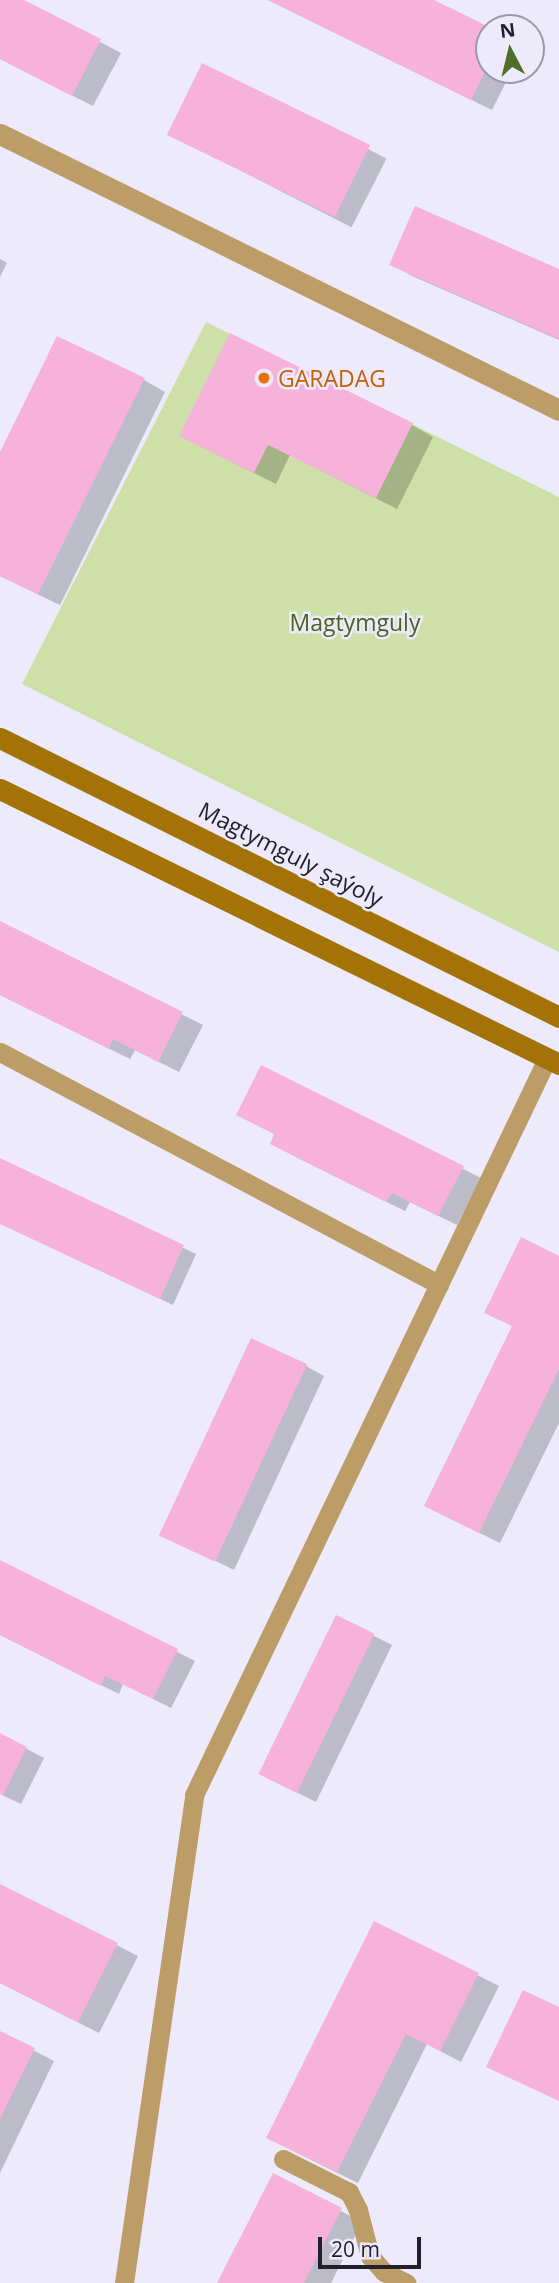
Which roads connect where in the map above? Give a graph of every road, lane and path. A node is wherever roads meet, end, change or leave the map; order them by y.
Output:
1 (0, 134) edge
2 (559, 410) edge
3 (0, 738) edge
4 (0, 789) edge
5 (559, 1017) edge
6 (0, 1052) edge
7 (553, 1061) edge
8 (439, 1284) junction
9 (283, 2159) dead end
10 (124, 2283) edge
11 (407, 2283) edge

1 - 2 street
3 - 5 street, Magtymguly şaýoly
4 - 7 street
6 - 8 lane
7 - 8 lane
8 - 10 lane
9 - 11 lane

